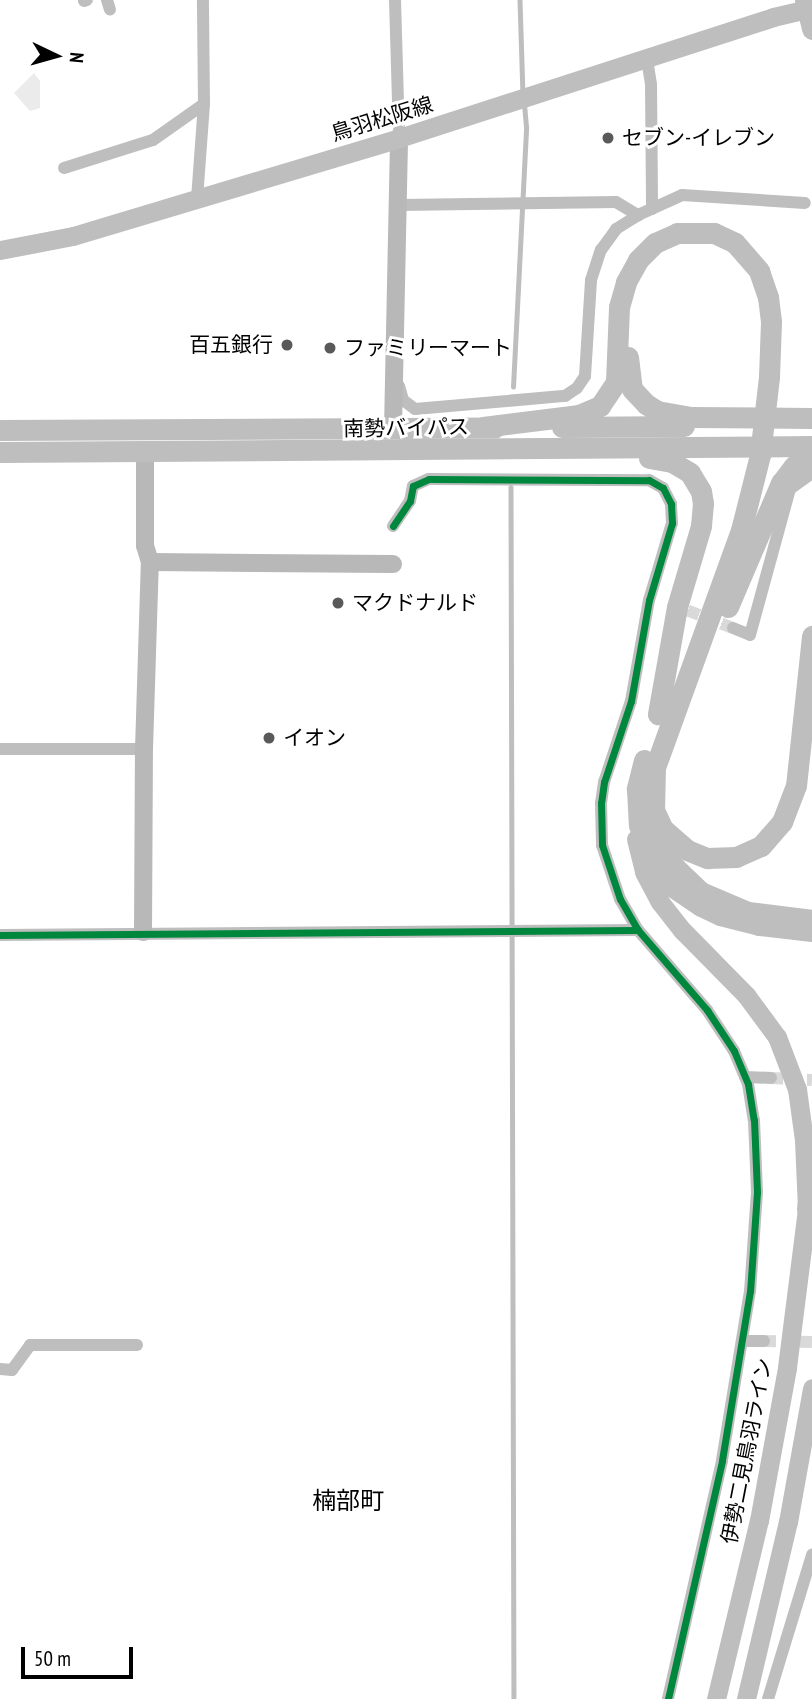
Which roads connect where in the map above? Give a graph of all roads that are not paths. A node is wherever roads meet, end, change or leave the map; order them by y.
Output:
1 (203, 0) edge
2 (395, 0) edge
3 (805, 0) edge
4 (771, 8) edge
5 (812, 8) edge
6 (812, 29) edge
7 (647, 59) junction
8 (204, 104) junction
9 (399, 138) junction
10 (64, 168) dead end
11 (197, 199) junction
12 (805, 202) dead end
13 (398, 205) junction
14 (652, 209) junction
15 (638, 215) junction
16 (0, 250) edge
17 (394, 371) junction
18 (764, 376) junction
19 (812, 418) edge
20 (812, 425) edge
21 (483, 427) junction
22 (393, 428) junction
23 (0, 430) edge
24 (812, 446) edge
25 (501, 450) junction
26 (0, 452) edge
27 (145, 452) junction
28 (812, 458) edge
29 (812, 473) edge
30 (393, 526) dead end
31 (150, 562) junction
32 (393, 564) dead end
33 (650, 596) junction
34 (667, 603) tunnel mouth
35 (733, 628) tunnel mouth
36 (812, 636) edge
37 (662, 724) junction
38 (0, 749) edge
39 (144, 749) junction
40 (644, 802) junction
41 (812, 919) edge
42 (638, 930) junction
43 (812, 931) edge
44 (142, 932) junction
45 (0, 935) edge
46 (745, 1077) junction
47 (771, 1078) tunnel mouth
48 (812, 1170) edge
49 (807, 1209) junction
50 (743, 1341) junction
51 (764, 1341) tunnel mouth
52 (137, 1345) dead end
53 (0, 1369) edge
54 (812, 1388) edge
55 (812, 1555) edge
56 (773, 1680) junction
57 (668, 1699) edge
58 (716, 1699) edge
59 (746, 1699) edge
60 (768, 1699) edge
61 (775, 1699) edge

1 - 8 street
2 - 9 street
3 - 6 highway
4 - 5 main road, 鳥羽松阪線
4 - 7 main road, 鳥羽松阪線
7 - 9 main road, 鳥羽松阪線
7 - 14 street
8 - 10 street
8 - 11 street
9 - 11 main road, 鳥羽松阪線
9 - 13 street
11 - 16 main road, 鳥羽松阪線
12 - 14 street
13 - 15 street
13 - 17 street
14 - 15 street
15 - 17 street
17 - 22 street
18 - 19 highway
18 - 21 highway
18 - 37 highway
20 - 21 highway, 南勢バイパス
21 - 22 highway, 南勢バイパス
22 - 23 highway, 南勢バイパス
24 - 25 highway, 南勢バイパス
25 - 27 highway, 南勢バイパス
25 - 37 highway
26 - 27 highway, 南勢バイパス
27 - 31 street
28 - 37 highway
29 - 35 street
30 - 33 street
31 - 32 street
31 - 39 street
33 - 34 street
33 - 42 street
36 - 40 highway
37 - 40 highway
38 - 39 street
39 - 44 street
40 - 41 main road
40 - 43 highway
40 - 49 main road, 伊勢二見鳥羽ライン
42 - 44 street
42 - 46 street
44 - 45 street
46 - 47 street
46 - 50 street
48 - 49 highway
49 - 58 main road, 伊勢二見鳥羽ライン
50 - 51 street
50 - 57 street
52 - 53 street
54 - 59 main road
55 - 56 street
56 - 60 street
56 - 61 street

